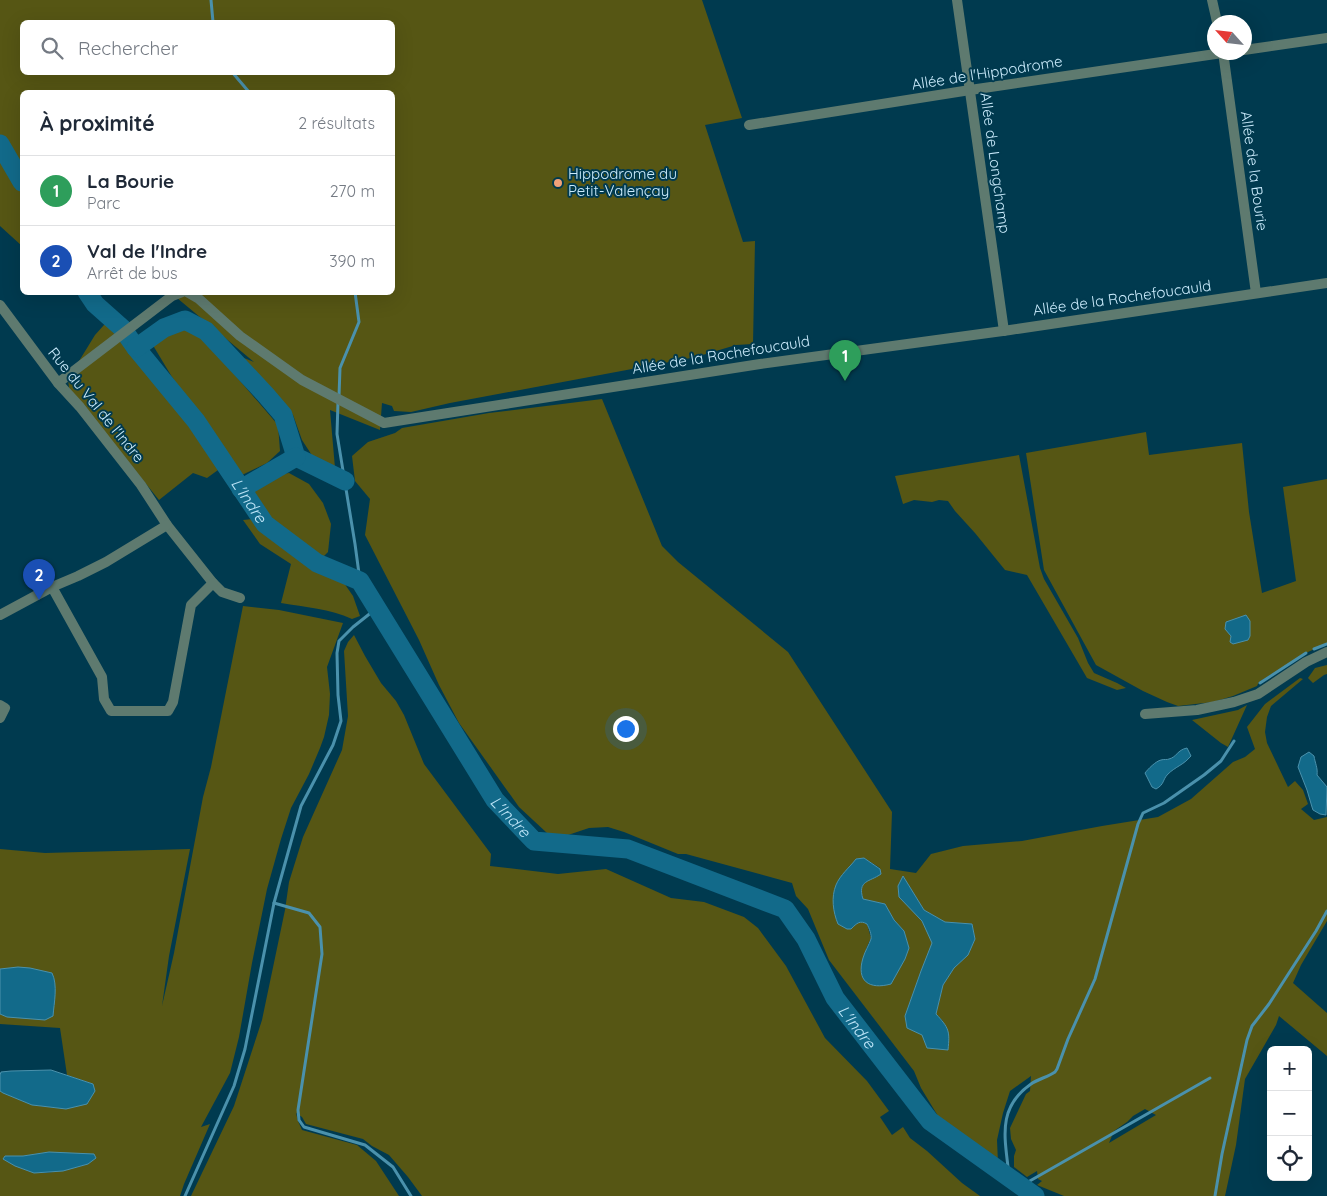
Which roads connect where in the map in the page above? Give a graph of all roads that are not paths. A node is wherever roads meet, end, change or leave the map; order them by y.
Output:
1 (957, 0) edge
2 (1212, 0) edge
3 (1215, 15) edge
4 (1327, 38) edge
5 (1252, 49) edge
6 (1207, 56) edge
7 (1226, 60) edge
8 (970, 90) junction
9 (749, 125) dead end
10 (1327, 283) edge
11 (1256, 293) junction
12 (174, 295) edge
13 (192, 295) edge
14 (0, 305) edge
15 (1004, 331) junction
16 (58, 383) junction
17 (167, 525) junction
18 (214, 583) junction
19 (52, 587) junction
20 (240, 598) dead end
21 (0, 615) edge
22 (1327, 652) edge
23 (0, 705) edge
24 (1145, 714) dead end
25 (0, 718) edge

1 - 8 street, Allée de Longchamp
2 - 3 street
4 - 5 street
6 - 8 street, Allée de l'Hippodrome
7 - 11 street, Allée de la Bourie
8 - 9 street, Allée de l'Hippodrome
8 - 15 street, Allée de Longchamp
10 - 11 street, Allée de la Rochefoucauld
11 - 15 street, Allée de la Rochefoucauld
12 - 16 street
13 - 15 street, Allée de la Rochefoucauld
14 - 16 street, Rue du Val de l'Indre
16 - 17 street, Rue du Val de l'Indre
17 - 18 street, Rue du Val de l'Indre
17 - 19 street
18 - 19 street
18 - 20 street, Rue du Val de l'Indre
19 - 21 street
22 - 24 street
23 - 25 street

